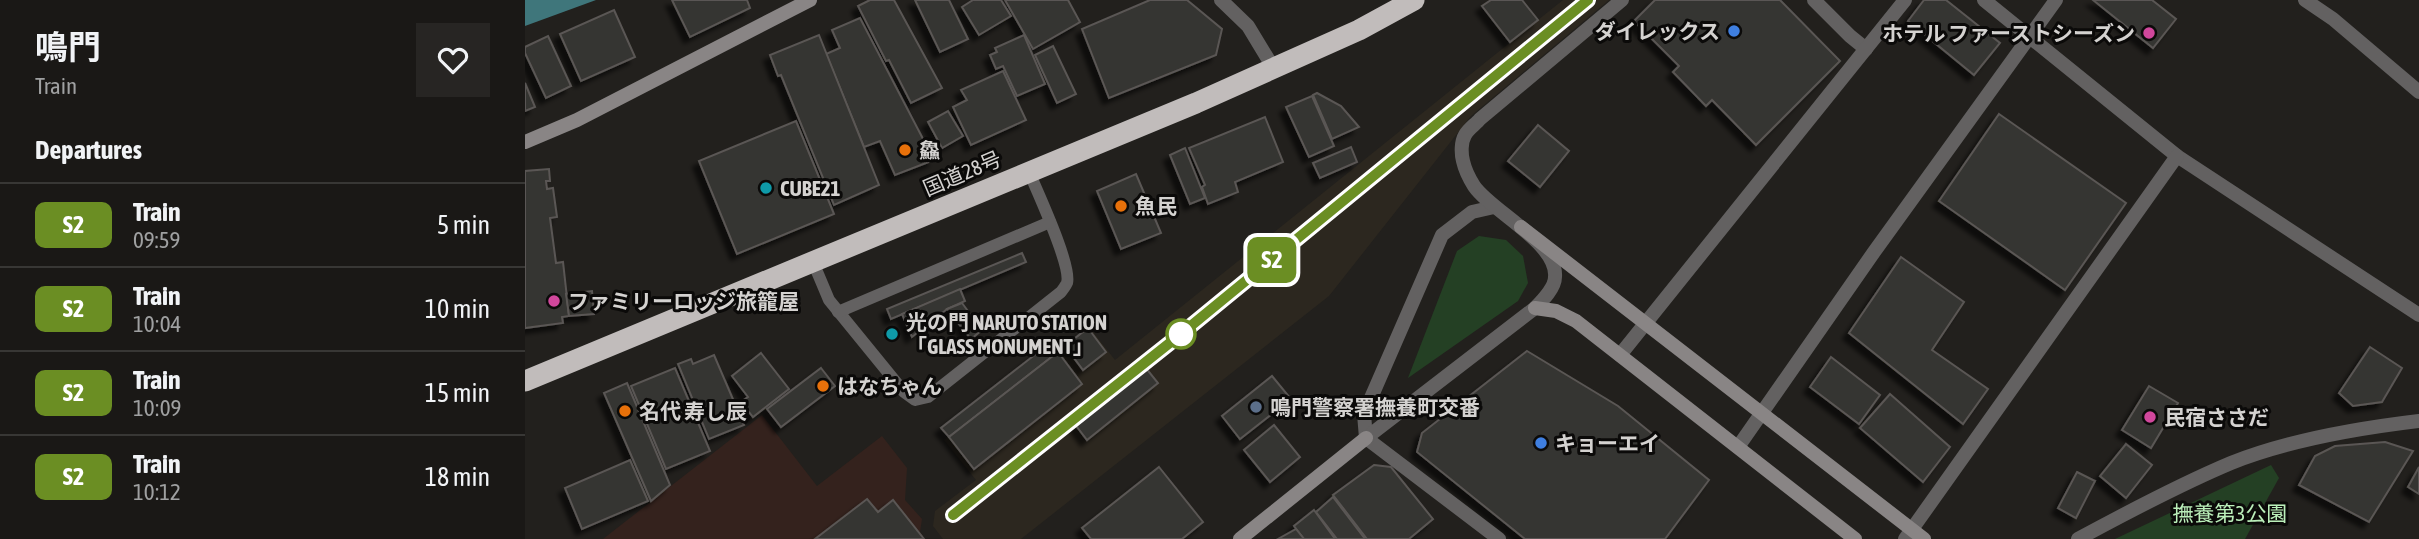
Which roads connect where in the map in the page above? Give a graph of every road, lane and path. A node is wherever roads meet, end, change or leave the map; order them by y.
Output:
1 (810, 0) edge
2 (1221, 0) edge
3 (1414, 0) edge
4 (1622, 0) edge
5 (1814, 0) edge
6 (1905, 0) edge
7 (1984, 0) edge
8 (2056, 0) edge
9 (2305, 0) edge
10 (2031, 36) junction
11 (1866, 48) junction
12 (1274, 69) junction
13 (2419, 92) edge
14 (525, 142) edge
15 (2177, 156) junction
16 (1029, 172) junction
17 (1494, 207) junction
18 (1050, 222) junction
19 (1521, 227) junction
20 (813, 262) junction
21 (1535, 308) junction
22 (838, 312) junction
23 (2419, 315) edge
24 (1646, 322) junction
25 (1620, 355) junction
26 (525, 381) edge
27 (1762, 412) junction
28 (2419, 421) edge
29 (1366, 438) junction
30 (1738, 447) junction
31 (1908, 534) edge
32 (1240, 539) edge
33 (1499, 539) edge
34 (1855, 539) edge
35 (1924, 539) edge
36 (2078, 539) edge

1 - 14 street
2 - 12 street
3 - 12 highway, 国道28号
4 - 17 street
5 - 11 street
6 - 11 street
7 - 10 street
8 - 10 street
9 - 13 street
10 - 15 street
10 - 27 street
11 - 24 street
12 - 16 highway, 国道28号
15 - 23 street
15 - 31 street
16 - 18 lane
16 - 20 highway, 国道28号
17 - 19 street
17 - 29 street
18 - 22 lane
18 - 22 lane
19 - 21 street
19 - 24 street
20 - 22 lane
20 - 26 highway, 国道28号
21 - 25 street
21 - 29 street
24 - 25 street
24 - 27 street
25 - 30 street
27 - 30 street
27 - 31 street
28 - 36 street
29 - 32 street
29 - 33 street
30 - 34 street
31 - 35 street

